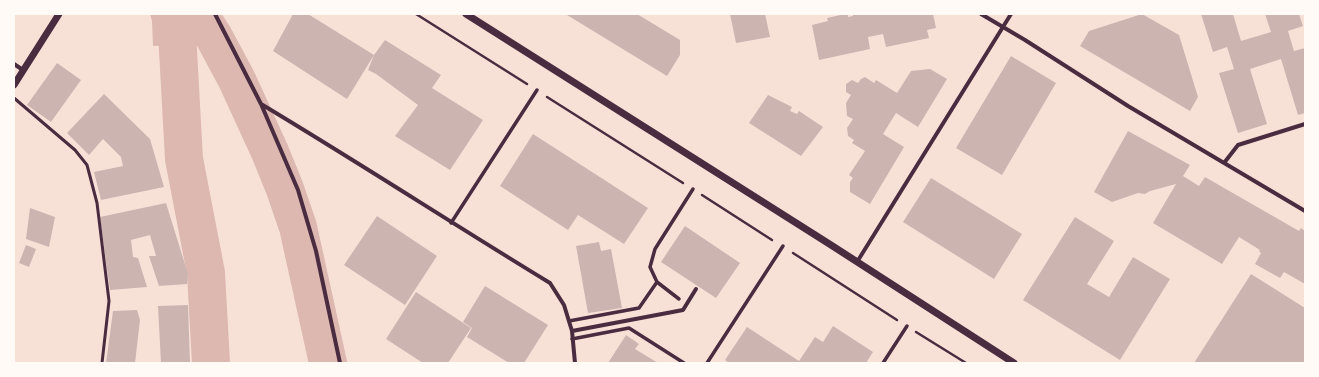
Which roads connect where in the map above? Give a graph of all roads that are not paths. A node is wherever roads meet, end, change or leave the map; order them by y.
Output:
1 (60, 14) edge
2 (215, 14) edge
3 (466, 14) edge
4 (981, 14) edge
5 (1011, 14) edge
6 (1003, 27) junction
7 (14, 64) edge
8 (23, 70) junction
9 (14, 85) edge
10 (537, 90) dead end
11 (14, 98) edge
12 (261, 104) junction
13 (1305, 124) edge
14 (1224, 163) junction
15 (693, 189) dead end
16 (1305, 211) edge
17 (451, 223) junction
18 (783, 246) dead end
19 (858, 262) junction
20 (657, 282) junction
21 (696, 289) dead end
22 (679, 299) dead end
23 (569, 321) junction
24 (907, 326) dead end
25 (572, 331) junction
26 (572, 339) junction
27 (102, 363) edge
28 (340, 363) edge
29 (575, 363) edge
30 (684, 363) edge
31 (707, 363) edge
32 (883, 363) edge
33 (1014, 363) edge

1 - 8 street
2 - 12 street
3 - 19 street
4 - 6 street
5 - 6 street
6 - 14 street
6 - 19 street
7 - 8 street
8 - 9 street
10 - 17 street
11 - 27 lane
12 - 17 street
12 - 28 street
13 - 14 street
14 - 16 street
15 - 20 street
17 - 23 street
18 - 31 street
19 - 33 street
20 - 22 street
20 - 23 street
21 - 25 street
23 - 25 street
24 - 32 street
25 - 26 street
26 - 29 street
26 - 30 street

